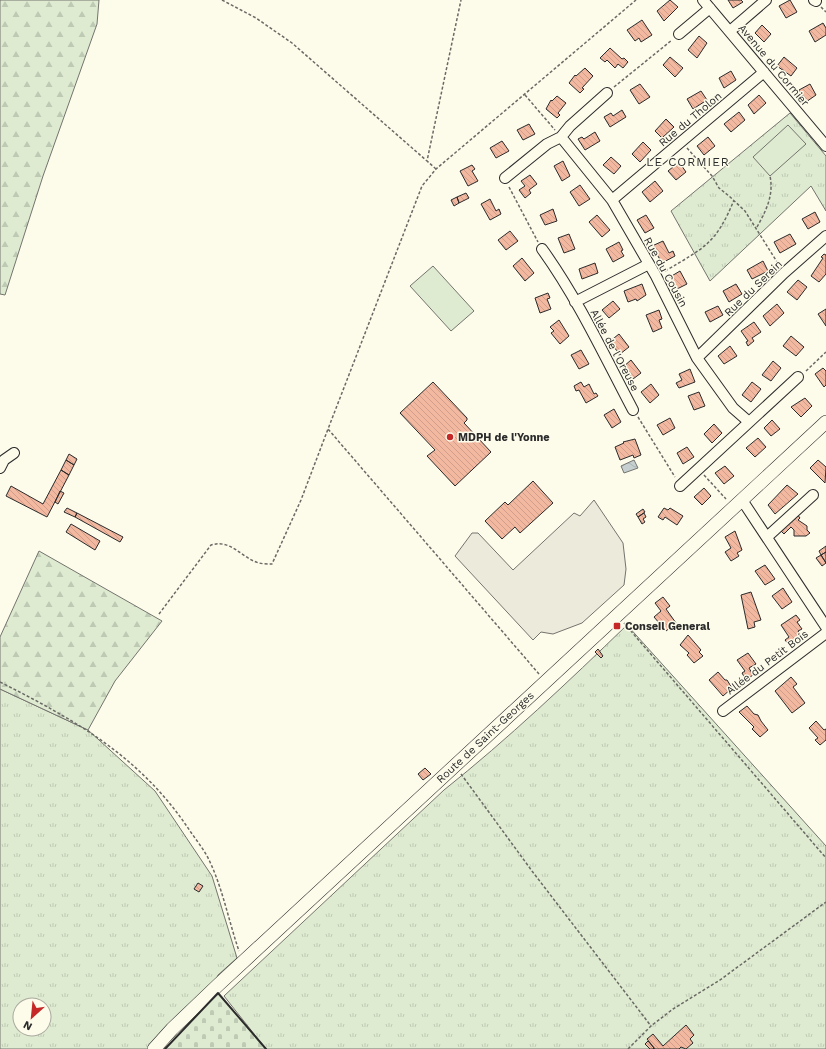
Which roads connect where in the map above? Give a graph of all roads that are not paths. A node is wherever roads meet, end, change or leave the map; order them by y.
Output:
1 (703, 0) edge
2 (766, 0) edge
3 (710, 8) junction
4 (730, 31) junction
5 (679, 34) road end
6 (764, 72) junction
7 (607, 93) road end
8 (561, 137) junction
9 (826, 146) edge
10 (505, 178) road end
11 (612, 200) junction
12 (826, 236) edge
13 (542, 249) road end
14 (649, 264) junction
15 (575, 302) junction
16 (697, 358) junction
17 (798, 377) road end
18 (633, 410) road end
19 (749, 422) junction
20 (826, 422) edge
21 (14, 453) dead end
22 (0, 468) edge
23 (680, 486) road end
24 (813, 495) dead end
25 (738, 504) junction
26 (767, 537) junction
27 (826, 627) edge
28 (826, 633) edge
29 (723, 711) dead end
30 (154, 1049) edge

1 - 3 street, Avenue du Cormier
2 - 4 street
3 - 4 street, Avenue du Cormier
3 - 5 street
4 - 6 street, Avenue du Cormier
6 - 9 street, Avenue du Cormier
6 - 11 street, Rue du Tholon
7 - 8 street
8 - 10 street
8 - 11 street, Rue du Cousin
11 - 14 street, Rue du Cousin
12 - 16 street, Rue du Serein
13 - 15 street, Allée de l'Oreuse
14 - 15 street, Allée de l'Oreuse
14 - 16 street, Rue du Cousin
15 - 18 street, Allée de l'Oreuse
16 - 19 street, Rue du Cousin
17 - 19 street
19 - 23 street
20 - 25 main road, Route de Saint-Georges
21 - 22 street
24 - 26 street
25 - 26 street
25 - 30 main road, Route de Saint-Georges
26 - 27 street
28 - 29 street, Allée du Petit Bois

